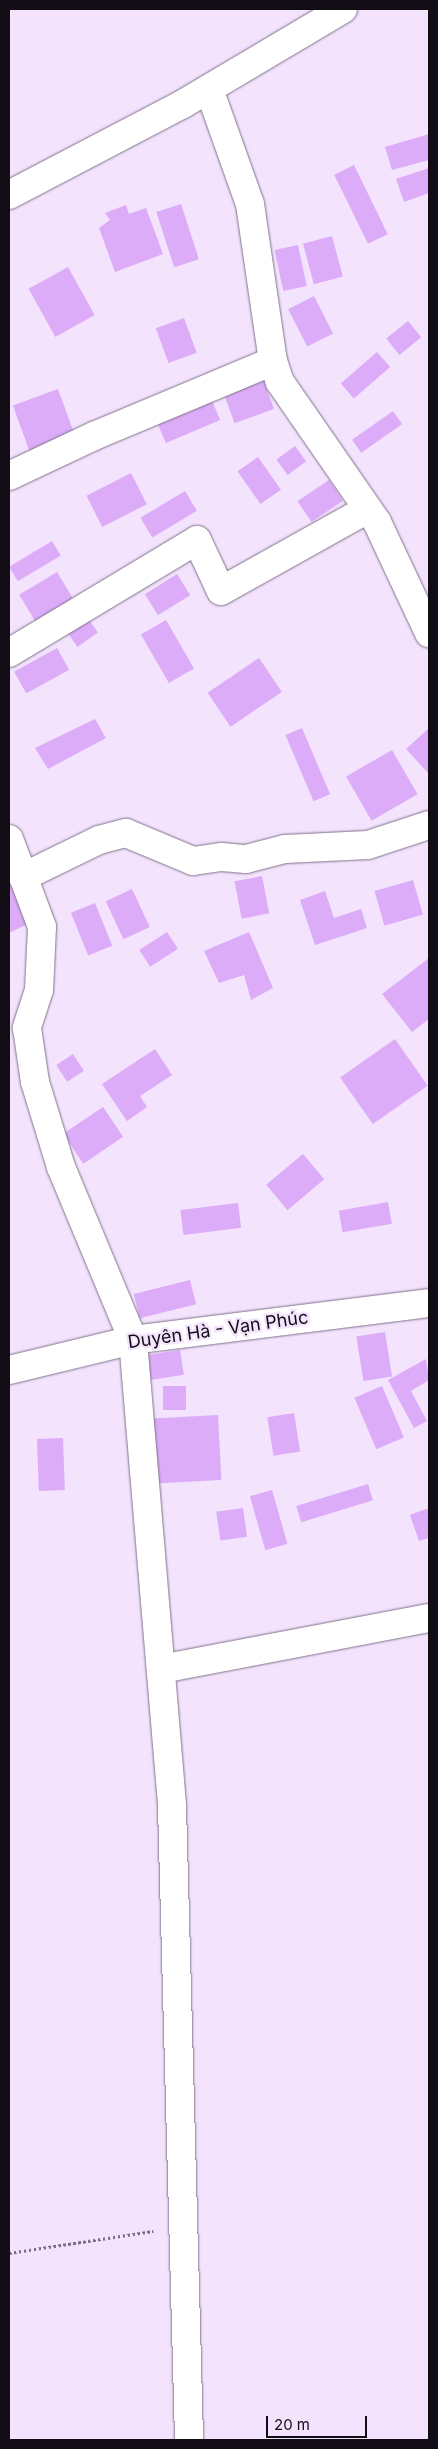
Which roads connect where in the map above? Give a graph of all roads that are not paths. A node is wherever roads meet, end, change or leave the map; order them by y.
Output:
1 (342, 9) edge
2 (209, 88) junction
3 (9, 195) edge
4 (273, 361) junction
5 (9, 476) edge
6 (368, 509) junction
7 (429, 633) edge
8 (9, 652) edge
9 (429, 825) edge
10 (9, 839) edge
11 (23, 877) junction
12 (429, 1303) edge
13 (133, 1340) junction
14 (9, 1370) edge
15 (429, 1618) edge
16 (161, 1669) junction
17 (189, 2440) edge

1 - 2 street
2 - 3 street
2 - 4 street
4 - 5 street
4 - 6 street
6 - 7 street
6 - 8 street
9 - 11 street
10 - 11 street
11 - 13 street
12 - 13 street, Duyên Hà - Vạn Phúc
13 - 14 street, Duyên Hà - Vạn Phúc
13 - 16 street
15 - 16 street
16 - 17 street

